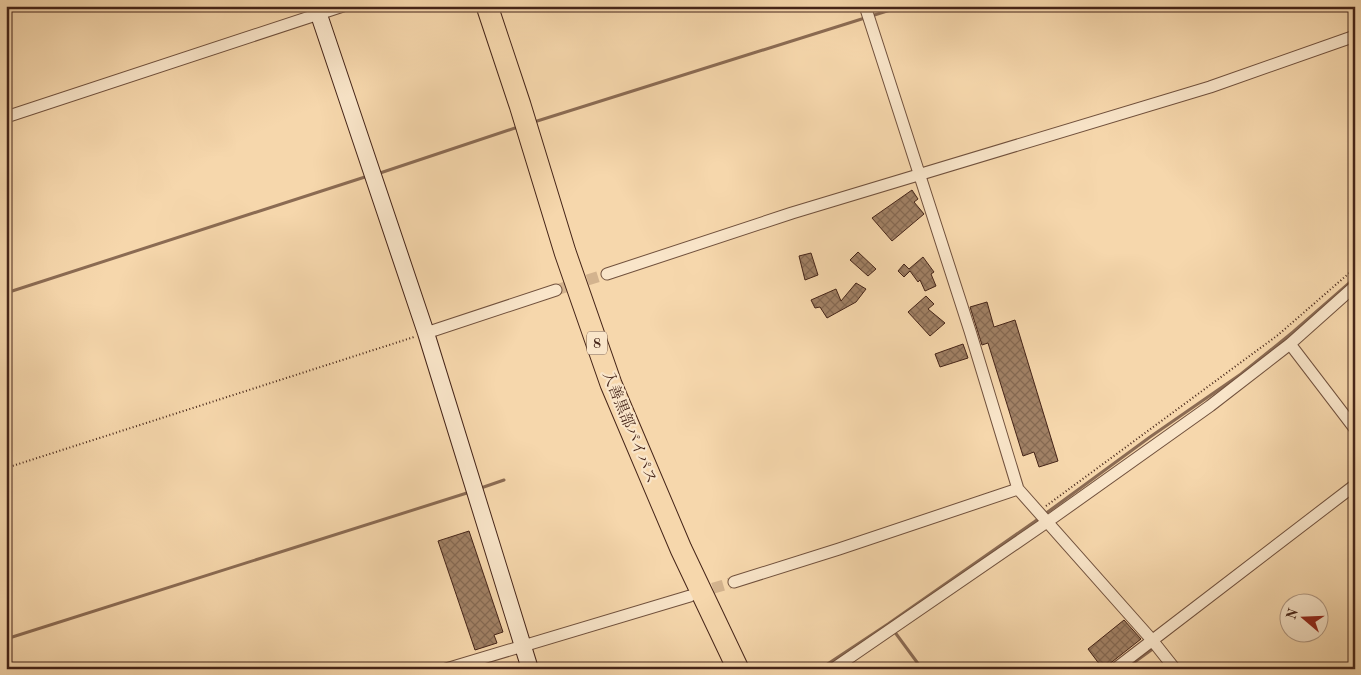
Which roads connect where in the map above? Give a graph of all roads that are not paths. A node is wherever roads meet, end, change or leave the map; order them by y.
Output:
1 (342, 6) edge
2 (487, 6) edge
3 (865, 6) edge
4 (318, 10) edge
5 (1355, 36) edge
6 (6, 118) edge
7 (920, 174) junction
8 (607, 274) tunnel mouth
9 (1355, 286) edge
10 (556, 290) tunnel mouth
11 (426, 333) junction
12 (1290, 344) junction
13 (1355, 429) edge
14 (1355, 485) edge
15 (1018, 489) junction
16 (1047, 522) junction
17 (734, 582) tunnel mouth
18 (690, 596) tunnel mouth
19 (1152, 640) junction
20 (522, 645) junction
21 (446, 669) edge
22 (530, 669) edge
23 (738, 669) edge
24 (833, 669) edge
25 (1115, 669) edge
26 (1175, 669) edge

1 - 4 street
2 - 23 highway, 入善黒部バイパス / 8
3 - 7 street
4 - 6 street
4 - 11 street
5 - 7 street
7 - 8 street
7 - 15 street
9 - 12 street
10 - 11 street
11 - 20 street
12 - 13 street
12 - 16 street
14 - 19 street
15 - 16 street
15 - 17 street
16 - 19 street
16 - 24 street
18 - 20 street
19 - 25 street
19 - 26 street
20 - 21 street
20 - 22 street

